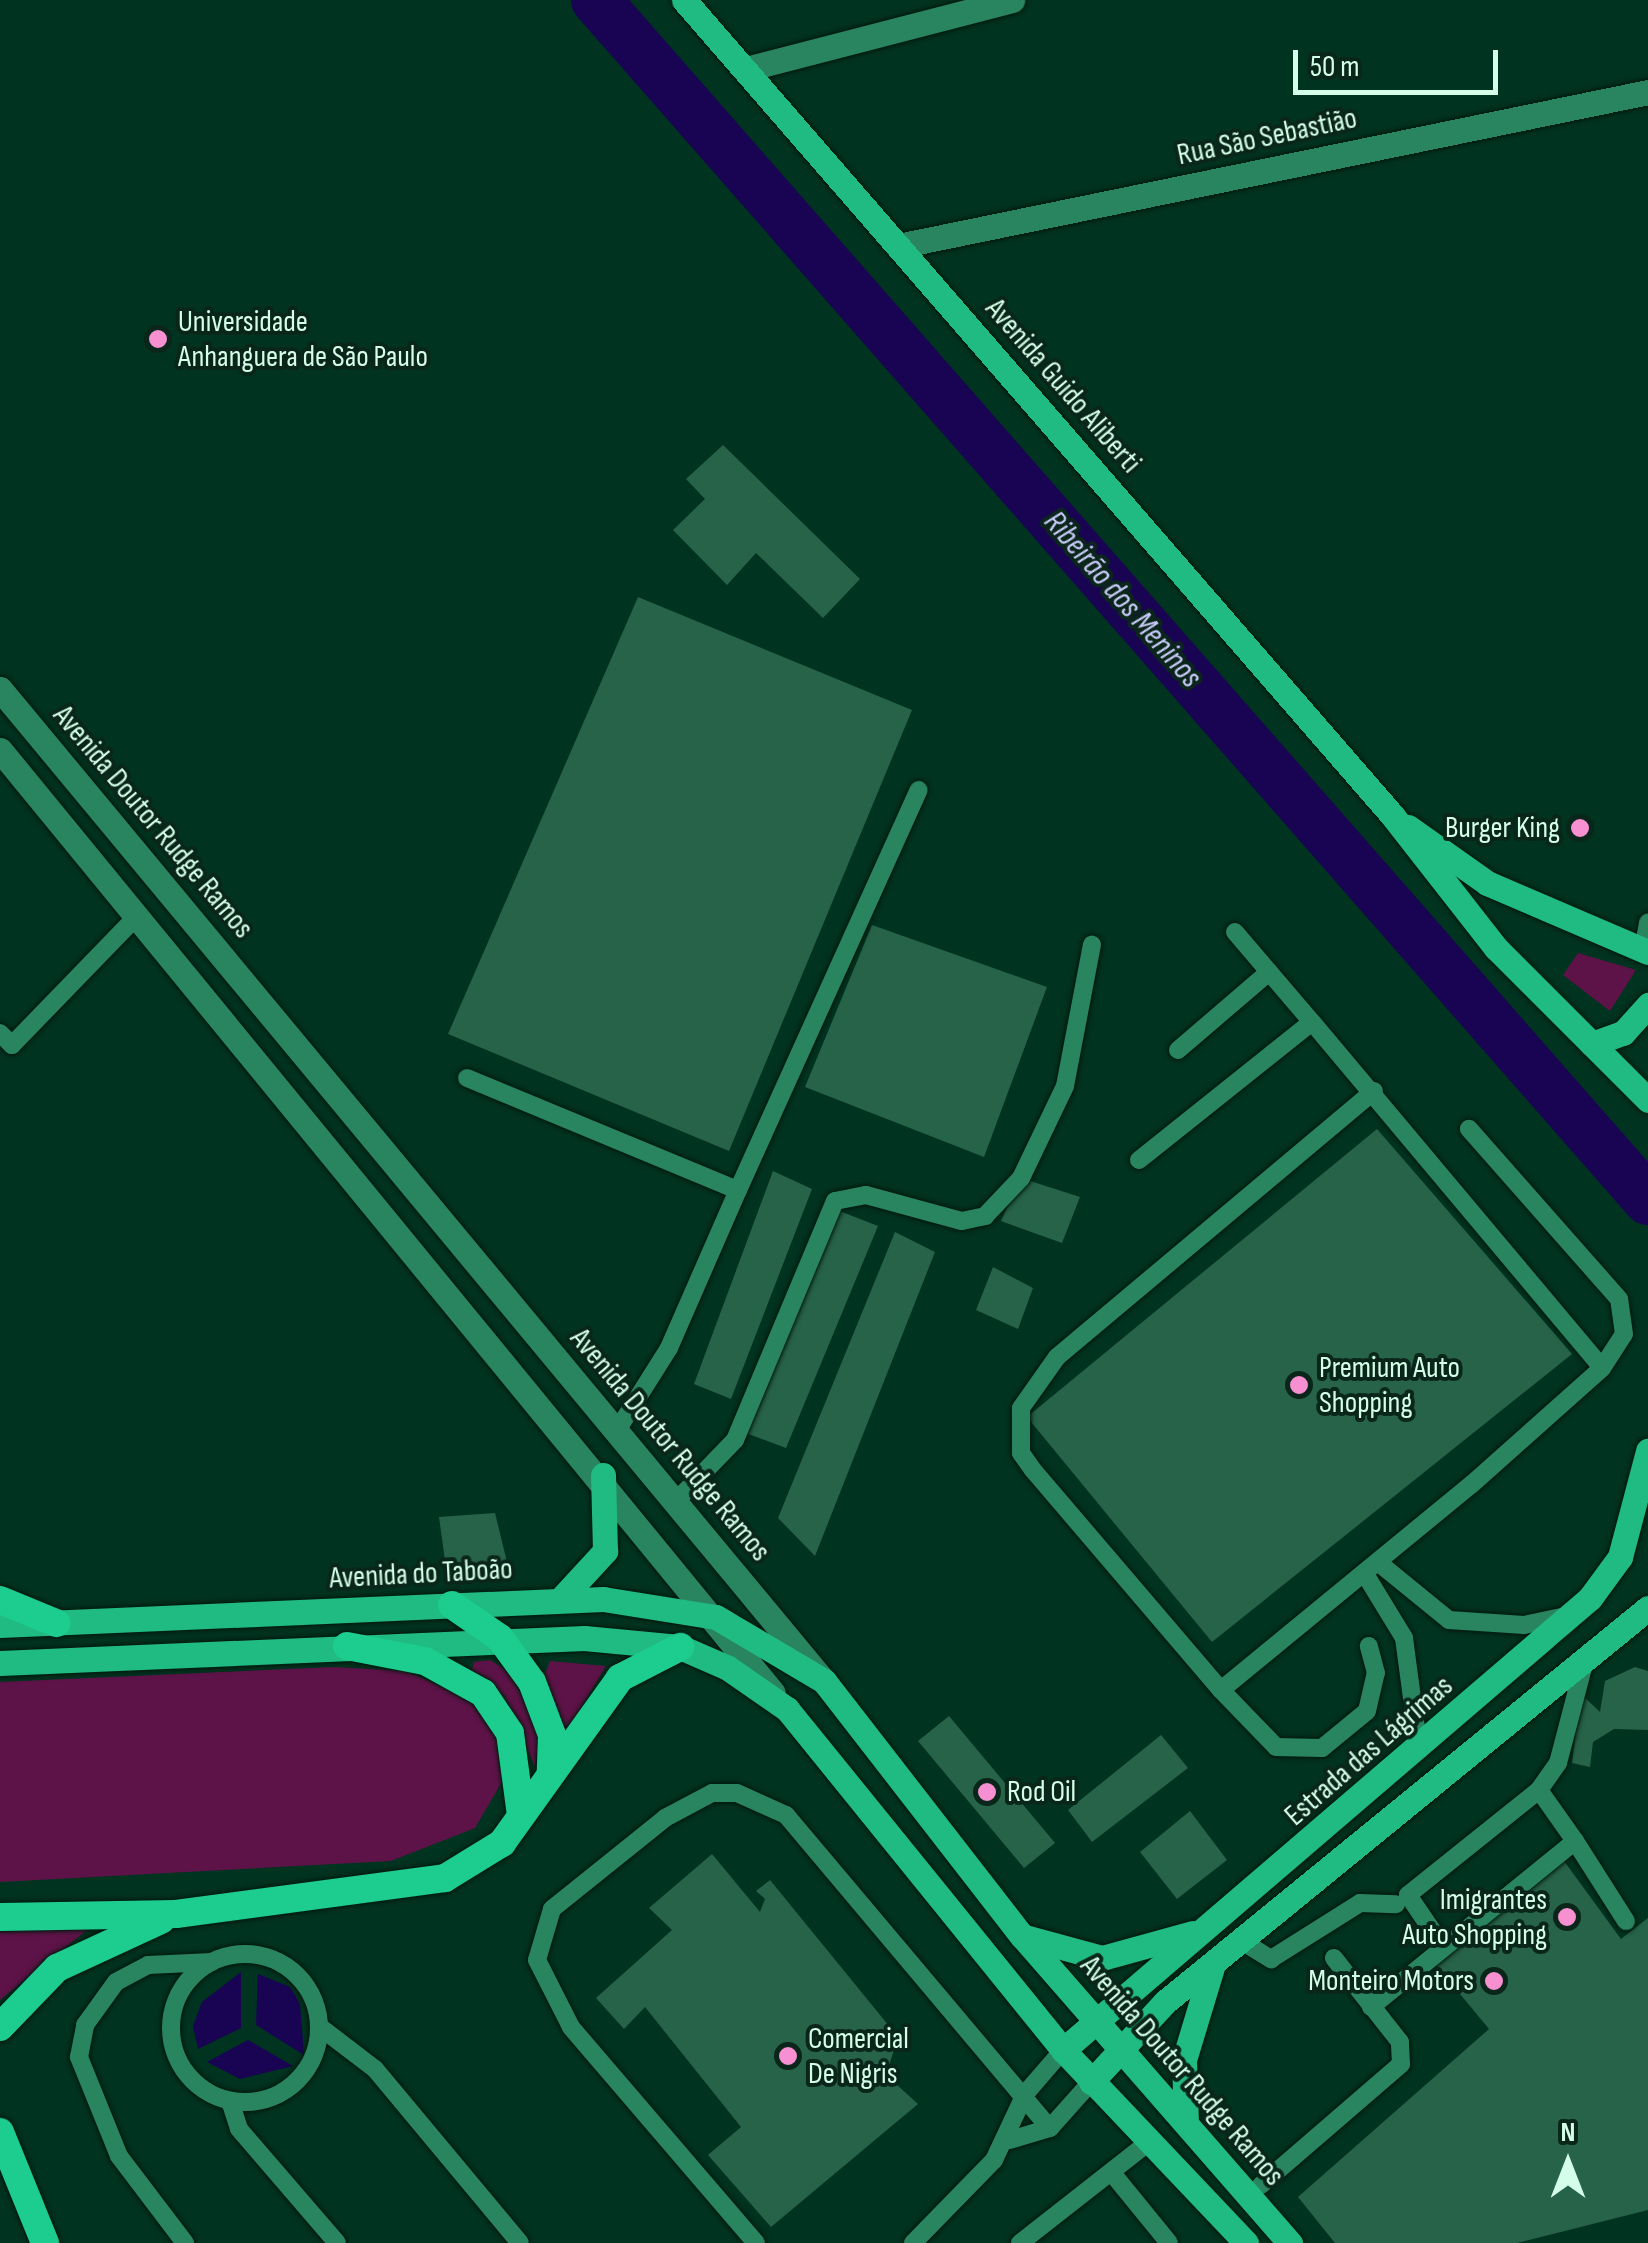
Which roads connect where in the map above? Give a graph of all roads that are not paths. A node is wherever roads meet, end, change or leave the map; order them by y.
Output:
1 (684, 0) edge
2 (1012, 0) edge
3 (746, 69) junction
4 (1648, 92) edge
5 (898, 246) junction
6 (0, 689) edge
7 (0, 750) edge
8 (920, 790) dead end
9 (1392, 815) junction
10 (137, 916) junction
11 (1648, 922) edge
12 (1235, 932) dead end
13 (1092, 945) dead end
14 (1646, 952) edge
15 (1269, 972) junction
16 (1648, 1006) edge
17 (1312, 1022) junction
18 (0, 1033) edge
19 (1592, 1044) junction
20 (1178, 1050) dead end
21 (467, 1078) dead end
22 (1374, 1091) junction
23 (1648, 1100) edge
24 (1469, 1129) dead end
25 (1139, 1160) dead end
26 (738, 1190) junction
27 (1602, 1368) junction
28 (616, 1432) junction
29 (1648, 1451) edge
30 (595, 1467) junction
31 (678, 1500) junction
32 (1648, 1539) edge
33 (1620, 1558) junction
34 (1372, 1568) junction
35 (0, 1600) edge
36 (560, 1600) junction
37 (452, 1605) junction
38 (1648, 1608) edge
39 (700, 1610) junction
40 (1573, 1614) junction
41 (56, 1622) junction
42 (0, 1625) edge
43 (500, 1638) junction
44 (347, 1646) junction
45 (1369, 1646) dead end
46 (680, 1648) junction
47 (1588, 1651) junction
48 (0, 1663) edge
49 (824, 1682) junction
50 (1221, 1690) junction
51 (787, 1709) junction
52 (1419, 1750) junction
53 (551, 1774) junction
54 (1539, 1790) junction
55 (521, 1815) junction
56 (1576, 1841) junction
57 (1396, 1904) dead end
58 (1237, 1910) junction
59 (176, 1914) junction
60 (0, 1916) edge
61 (1626, 1921) dead end
62 (1022, 1936) junction
63 (1245, 1943) junction
64 (1442, 1945) junction
65 (1334, 1958) dead end
66 (212, 1962) junction
67 (1212, 1964) junction
68 (1371, 2007) junction
69 (1094, 2022) junction
70 (320, 2027) junction
71 (0, 2028) edge
72 (1120, 2049) junction
73 (1063, 2050) junction
74 (1091, 2082) junction
75 (1024, 2094) junction
76 (230, 2102) junction
77 (1186, 2123) junction
78 (1050, 2128) junction
79 (0, 2132) edge
80 (1010, 2140) junction
81 (1149, 2142) junction
82 (1112, 2173) junction
83 (1261, 2185) dead end
84 (45, 2243) edge
85 (185, 2243) edge
86 (336, 2243) edge
87 (520, 2243) edge
88 (756, 2243) edge
89 (913, 2243) edge
90 (1020, 2243) edge
91 (1169, 2243) edge
92 (1246, 2243) edge
93 (1290, 2243) edge

1 - 3 main road, Avenida Guido Aliberti
2 - 3 street
3 - 5 main road, Avenida Guido Aliberti
4 - 5 street, Rua São Sebastião
5 - 9 main road, Avenida Guido Aliberti
6 - 28 street, Avenida Doutor Rudge Ramos
7 - 10 street
8 - 26 lane
9 - 14 main road, Avenida Guido Aliberti
9 - 19 main road, Avenida Guido Aliberti
10 - 18 lane
10 - 30 street
11 - 14 lane
12 - 15 lane
13 - 31 lane
15 - 17 lane
15 - 20 lane
16 - 19 main road
17 - 22 lane
17 - 25 lane
19 - 23 main road, Avenida Guido Aliberti
21 - 26 lane
22 - 27 lane
22 - 50 lane
24 - 27 lane
26 - 28 lane
27 - 34 lane
28 - 30 street
28 - 31 street, Avenida Doutor Rudge Ramos
29 - 33 main road, Estrada das Lágrimas
30 - 36 main road
30 - 39 street
31 - 49 street, Avenida Doutor Rudge Ramos
32 - 33 main road
33 - 40 main road, Estrada das Lágrimas
34 - 40 lane
34 - 50 lane
34 - 52 lane
35 - 41 highway
36 - 37 main road, Avenida do Taboão
36 - 39 main road, Avenida do Taboão
37 - 41 main road, Avenida do Taboão
37 - 43 highway
38 - 47 main road
39 - 49 main road, Avenida do Taboão
39 - 51 street
40 - 52 main road, Estrada das Lágrimas
41 - 42 main road, Avenida do Taboão
43 - 44 main road
43 - 46 main road
43 - 53 highway
44 - 48 main road
44 - 55 highway
45 - 50 lane
46 - 51 main road
46 - 53 highway
47 - 54 lane
47 - 63 main road
49 - 62 main road, Avenida Doutor Rudge Ramos
51 - 73 main road
52 - 58 main road, Estrada das Lágrimas
53 - 55 highway
54 - 56 lane
54 - 64 lane
55 - 59 highway
56 - 61 lane
56 - 64 lane
57 - 63 lane
58 - 62 main road
58 - 69 main road, Estrada das Lágrimas
59 - 60 highway
59 - 71 highway
62 - 69 main road, Avenida Doutor Rudge Ramos
63 - 67 main road
64 - 68 lane
65 - 68 lane
66 - 70 lane
66 - 76 lane
66 - 85 lane
67 - 72 main road
67 - 77 main road
68 - 83 lane
69 - 72 main road, Avenida Doutor Rudge Ramos
69 - 73 main road, Estrada das Lágrimas
70 - 76 lane
70 - 87 lane
72 - 74 main road
72 - 77 main road, Avenida Doutor Rudge Ramos
73 - 74 main road
73 - 75 lane
74 - 78 lane
74 - 81 main road
75 - 78 lane
75 - 80 lane
75 - 88 lane
76 - 86 lane
77 - 93 main road, Avenida Doutor Rudge Ramos
78 - 80 lane
79 - 84 highway
80 - 89 lane
81 - 82 lane
81 - 92 main road
82 - 90 lane
82 - 91 lane

